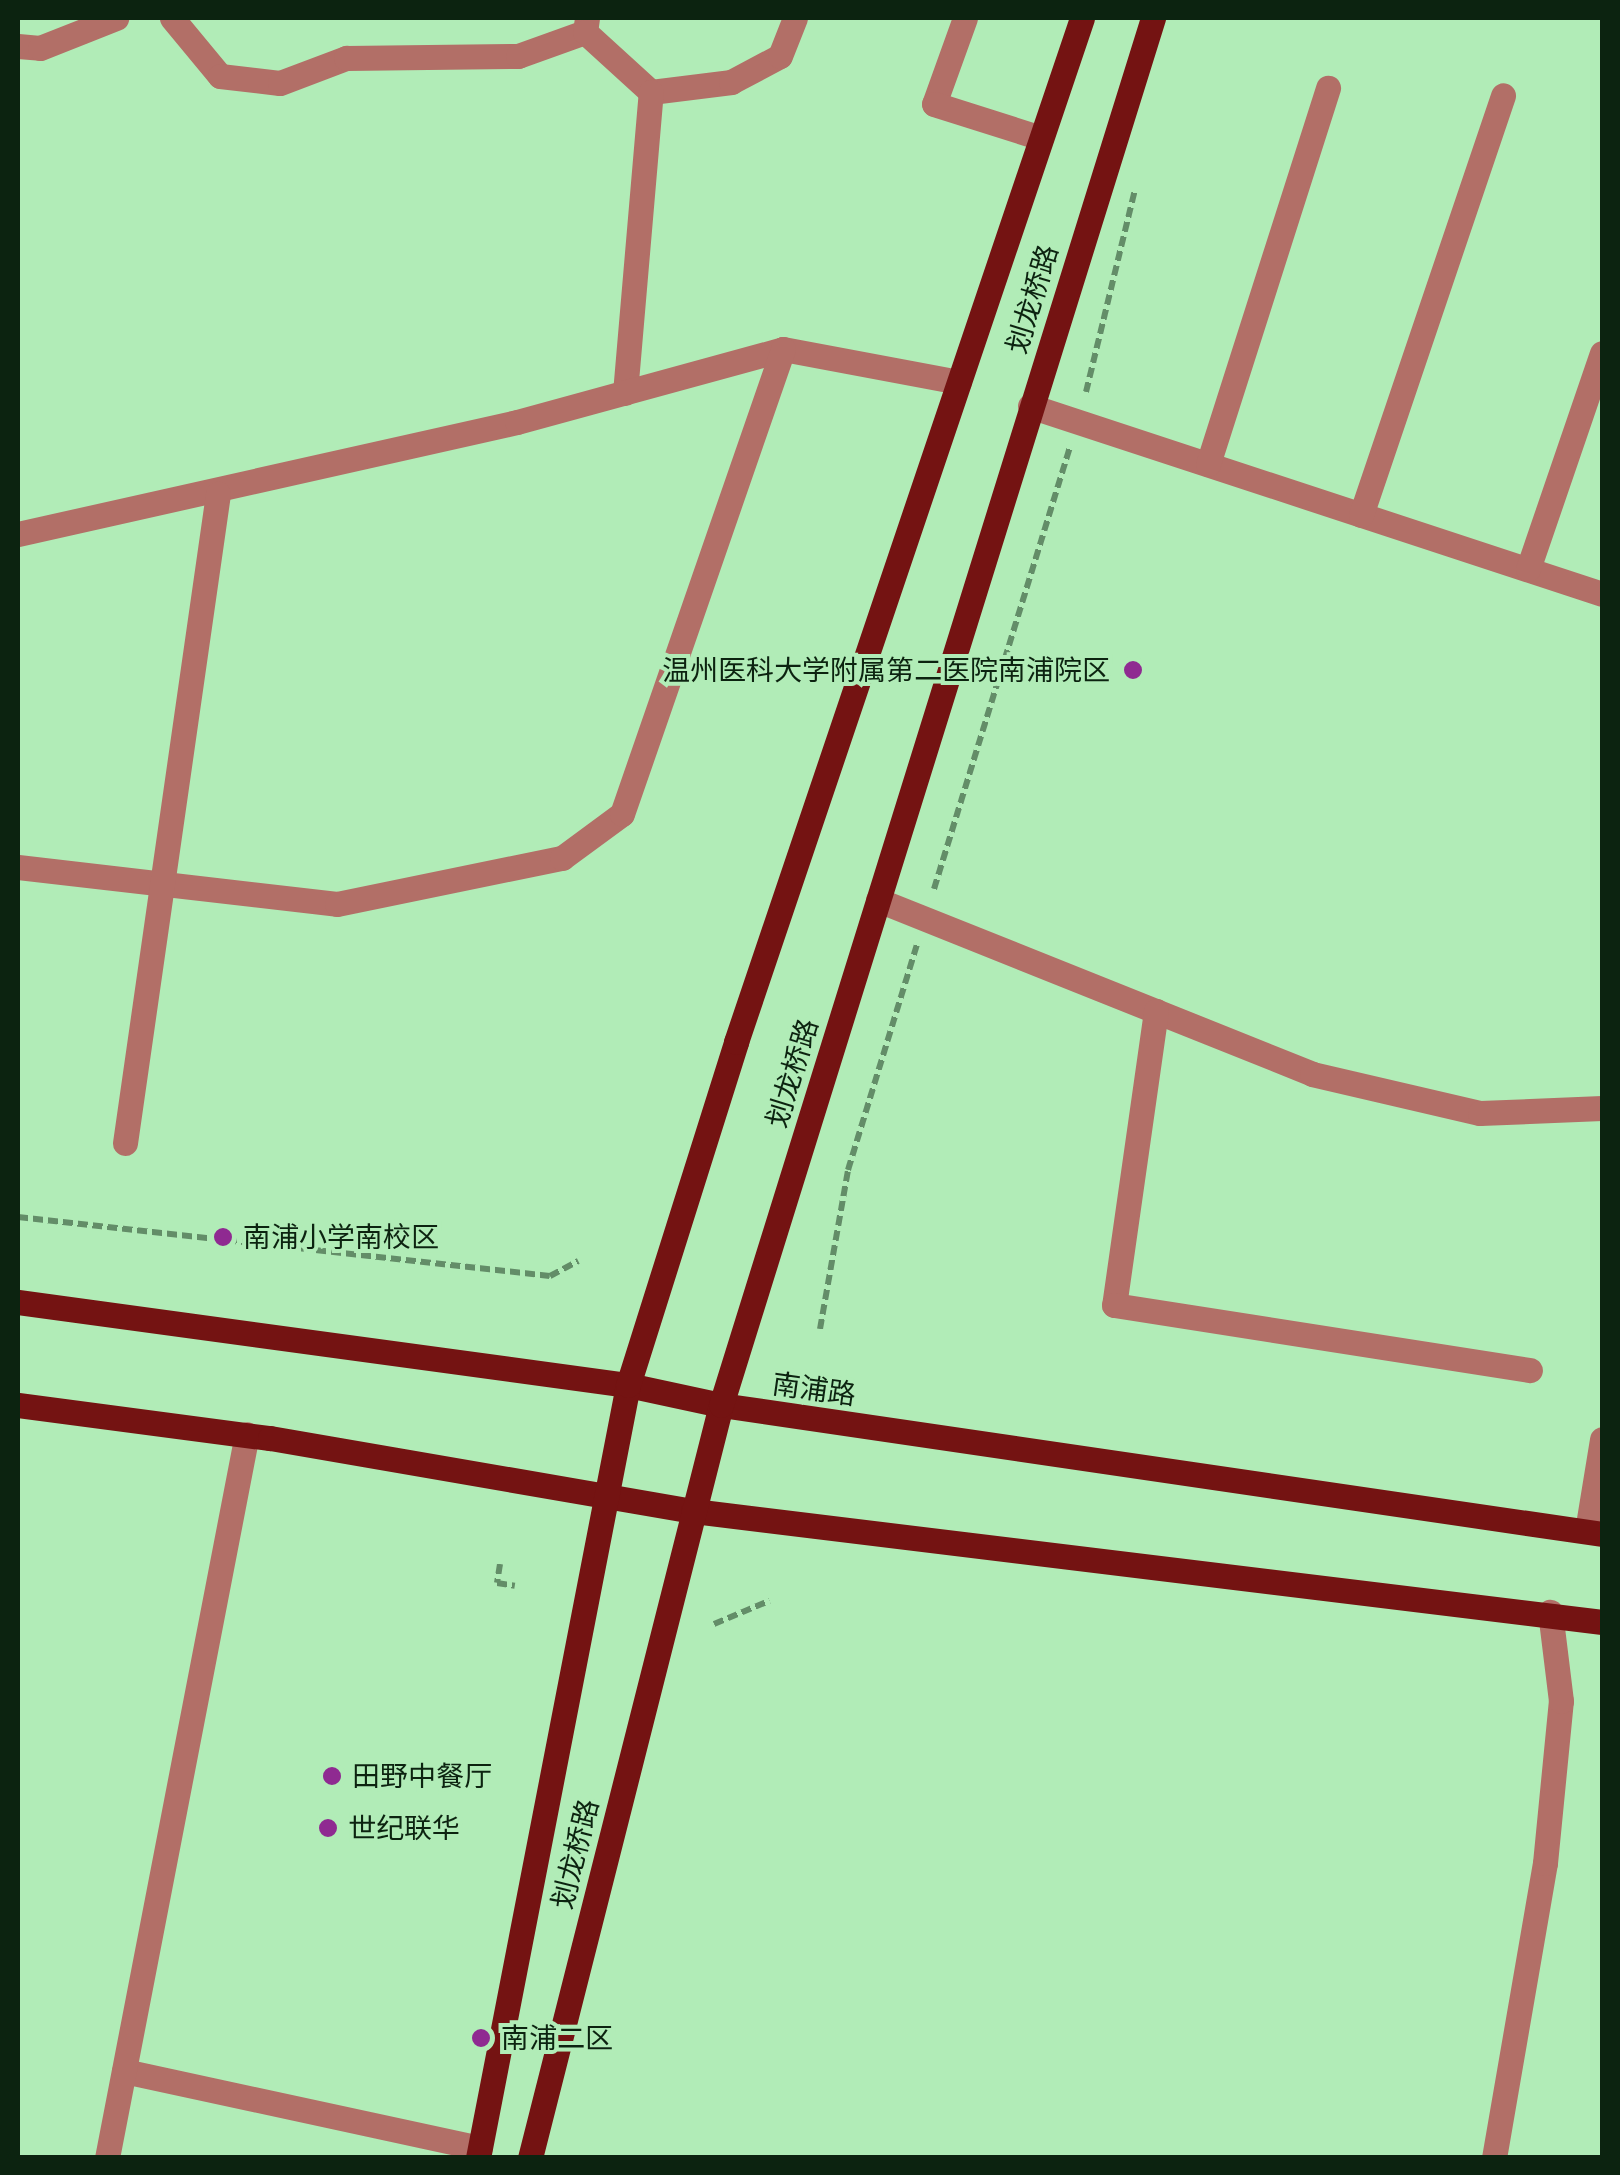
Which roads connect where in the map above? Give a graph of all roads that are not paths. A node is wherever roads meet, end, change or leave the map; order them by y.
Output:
1 (116, 18) edge
2 (172, 18) edge
3 (795, 18) edge
4 (965, 18) edge
5 (1082, 18) edge
6 (1153, 18) edge
7 (586, 25) edge
8 (18, 46) edge
9 (1328, 88) dead end
10 (651, 92) junction
11 (1502, 96) dead end
12 (1041, 138) junction
13 (784, 349) junction
14 (1602, 354) edge
15 (959, 382) junction
16 (625, 393) junction
17 (1030, 406) junction
18 (1208, 464) junction
19 (218, 494) junction
20 (1361, 515) junction
21 (18, 534) edge
22 (1528, 570) junction
23 (1602, 594) edge
24 (18, 867) edge
25 (159, 886) junction
26 (878, 900) junction
27 (1156, 1012) junction
28 (1602, 1108) edge
29 (125, 1143) dead end
30 (18, 1302) edge
31 (1530, 1370) dead end
32 (628, 1385) junction
33 (18, 1405) edge
34 (721, 1405) junction
35 (248, 1434) junction
36 (1602, 1440) edge
37 (604, 1492) junction
38 (693, 1511) junction
39 (1595, 1532) edge
40 (1550, 1612) junction
41 (1602, 1622) edge
42 (124, 2072) junction
43 (479, 2153) edge
44 (108, 2158) edge
45 (530, 2158) edge
46 (1494, 2158) edge

1 - 8 street
2 - 7 street
3 - 10 street
4 - 12 street
5 - 12 main road, 划龙桥路
6 - 17 main road, 划龙桥路
7 - 10 street
9 - 18 street
10 - 16 street
11 - 20 street
12 - 15 main road, 划龙桥路
13 - 15 street
13 - 16 street
13 - 25 street
14 - 22 street
15 - 32 main road, 划龙桥路
16 - 19 street
17 - 18 street
17 - 26 main road, 划龙桥路
18 - 20 street
19 - 21 street
19 - 25 street
20 - 22 street
22 - 23 street
24 - 25 street
25 - 29 street
26 - 27 street
26 - 34 main road, 划龙桥路
27 - 28 street
27 - 31 street
30 - 32 main road, 南浦路
32 - 34 main road, 南浦路
32 - 37 main road, 划龙桥路
33 - 35 main road
34 - 38 main road, 划龙桥路
34 - 39 main road, 南浦路
35 - 37 main road
35 - 42 street
36 - 39 street
37 - 38 main road
37 - 43 main road, 划龙桥路
38 - 40 main road
38 - 45 main road, 划龙桥路
40 - 41 main road
40 - 46 street
42 - 43 street
42 - 44 street

